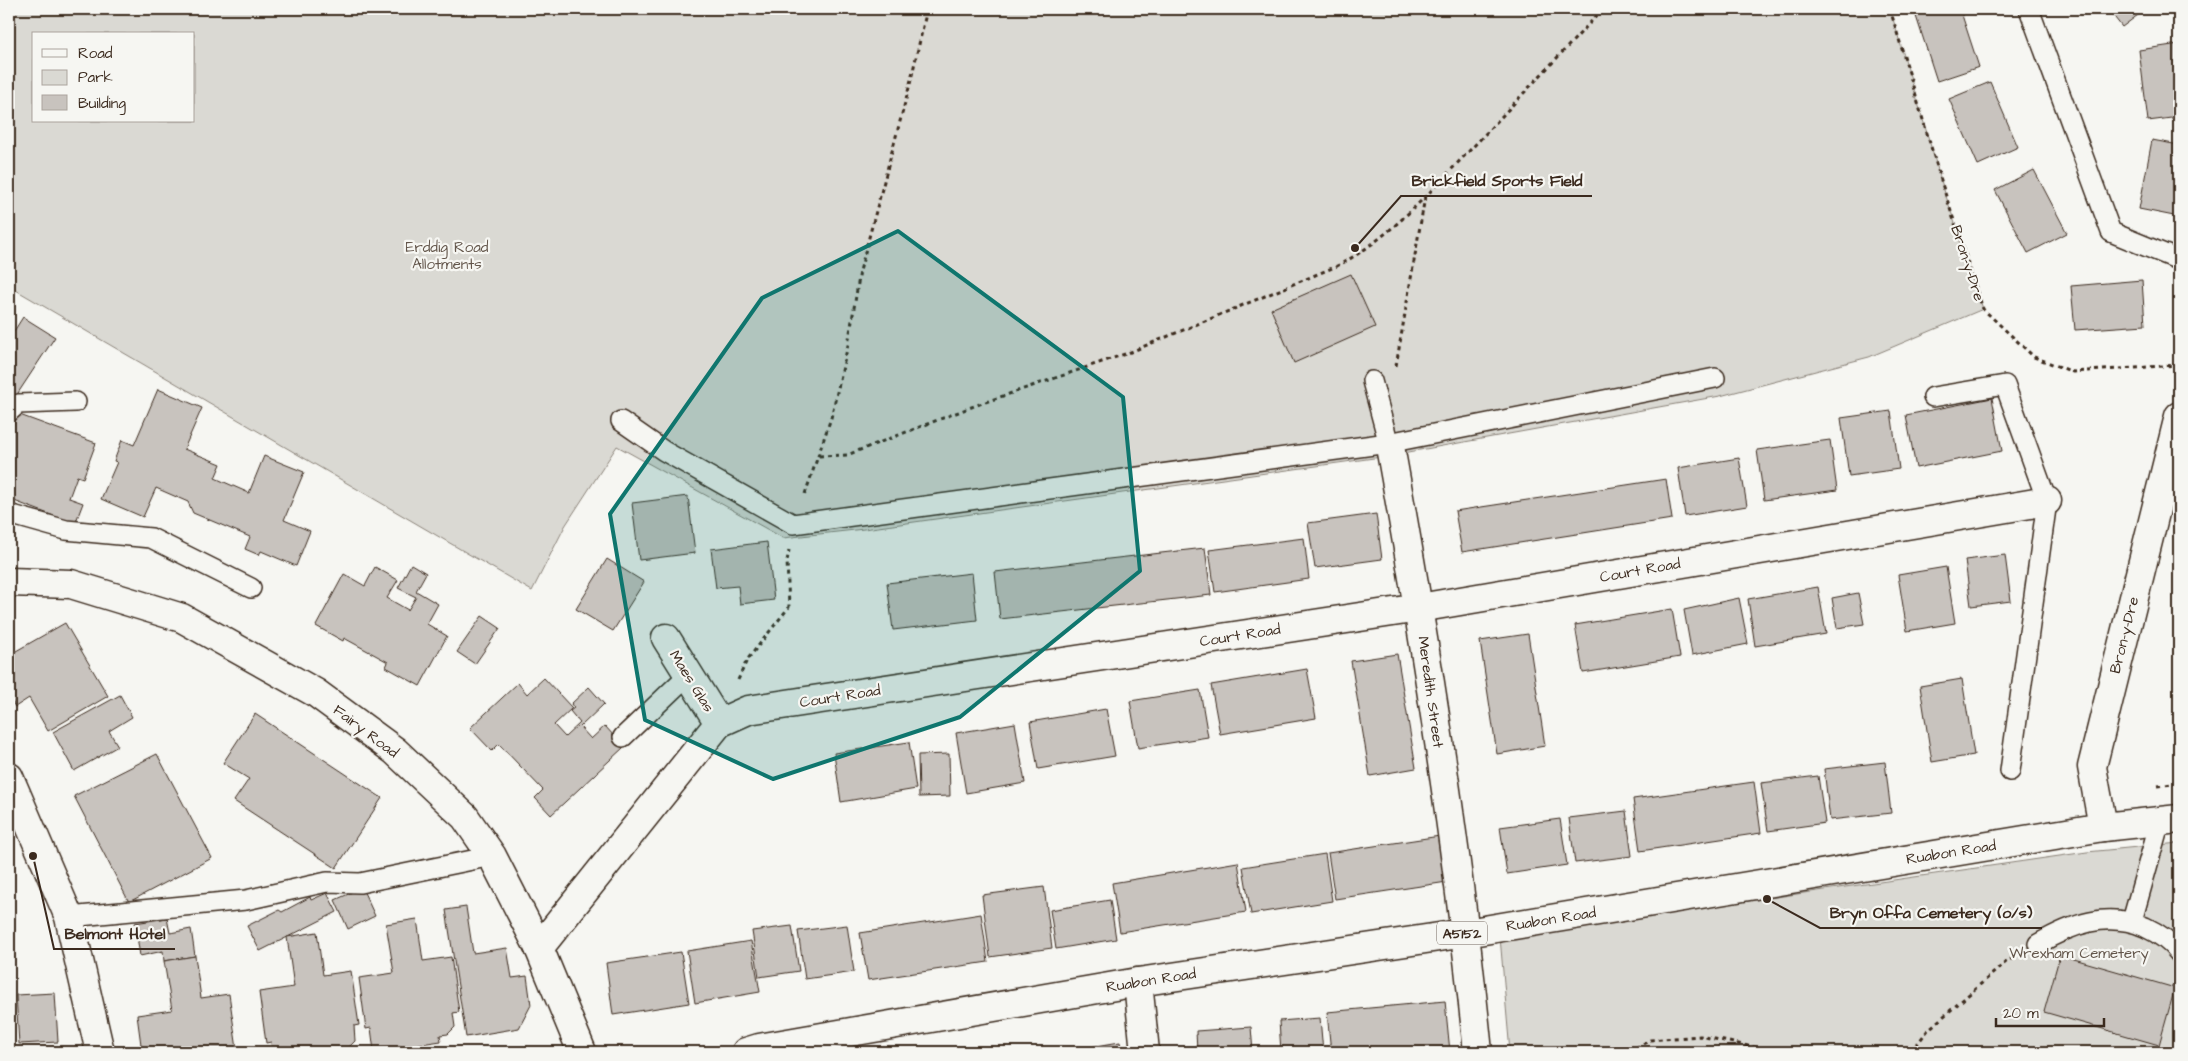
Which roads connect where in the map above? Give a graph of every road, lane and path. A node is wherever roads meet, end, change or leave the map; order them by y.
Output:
1 (927, 9) edge
2 (1604, 9) edge
3 (1890, 9) edge
4 (2029, 9) edge
5 (1426, 196) junction
6 (2179, 260) edge
7 (2179, 365) edge
8 (1715, 378) dead end
9 (1372, 381) joint
10 (1933, 397) dead end
11 (76, 402) dead end
12 (9, 412) edge
13 (2179, 416) edge
14 (621, 421) dead end
15 (1389, 448) junction
16 (819, 456) junction
17 (2047, 501) junction
18 (9, 514) edge
19 (793, 524) junction
20 (9, 582) edge
21 (251, 588) dead end
22 (1419, 608) junction
23 (666, 638) dead end
24 (688, 675) junction
25 (719, 724) junction
26 (624, 737) dead end
27 (2010, 771) dead end
28 (9, 778) edge
29 (2170, 820) edge
30 (2103, 827) junction
31 (492, 856) junction
32 (69, 917) junction
33 (2132, 921) junction
34 (1466, 933) junction
35 (2038, 944) joint
36 (539, 948) junction
37 (2179, 953) edge
38 (1138, 982) junction
39 (100, 1052) edge
40 (582, 1052) edge
41 (746, 1052) edge
42 (1145, 1052) edge
43 (1478, 1052) edge
44 (1629, 1052) edge
45 (1777, 1052) edge
46 (1911, 1052) edge

1 - 16 path
2 - 5 path
3 - 7 path, Bron-y-Dre
4 - 6 lane
5 - 9 path
5 - 16 path
8 - 15 lane
9 - 15 lane
10 - 17 lane
11 - 12 lane
13 - 30 street, Bron-y-Dre
14 - 19 lane
15 - 19 lane
15 - 22 street, Meredith Street
16 - 19 path
17 - 22 street, Court Road
17 - 27 lane
18 - 21 lane
19 - 25 path
20 - 31 street, Fairy Road
22 - 25 street, Court Road
22 - 34 street, Meredith Street
23 - 24 street, Maes Glas
24 - 25 street, Maes Glas
24 - 26 lane
25 - 36 street, Court Road
28 - 32 street
29 - 30 street, Ruabon Road / A5152
29 - 33 lane
30 - 34 street, Ruabon Road / A5152
31 - 32 lane
31 - 36 street, Fairy Road
32 - 39 street
33 - 35 lane
33 - 37 lane
34 - 38 street, Ruabon Road / A5152
34 - 43 street, Meredith Street
35 - 46 path
36 - 40 street, Fairy Road
38 - 41 street, Ruabon Road / A5152
38 - 42 street
44 - 45 path

